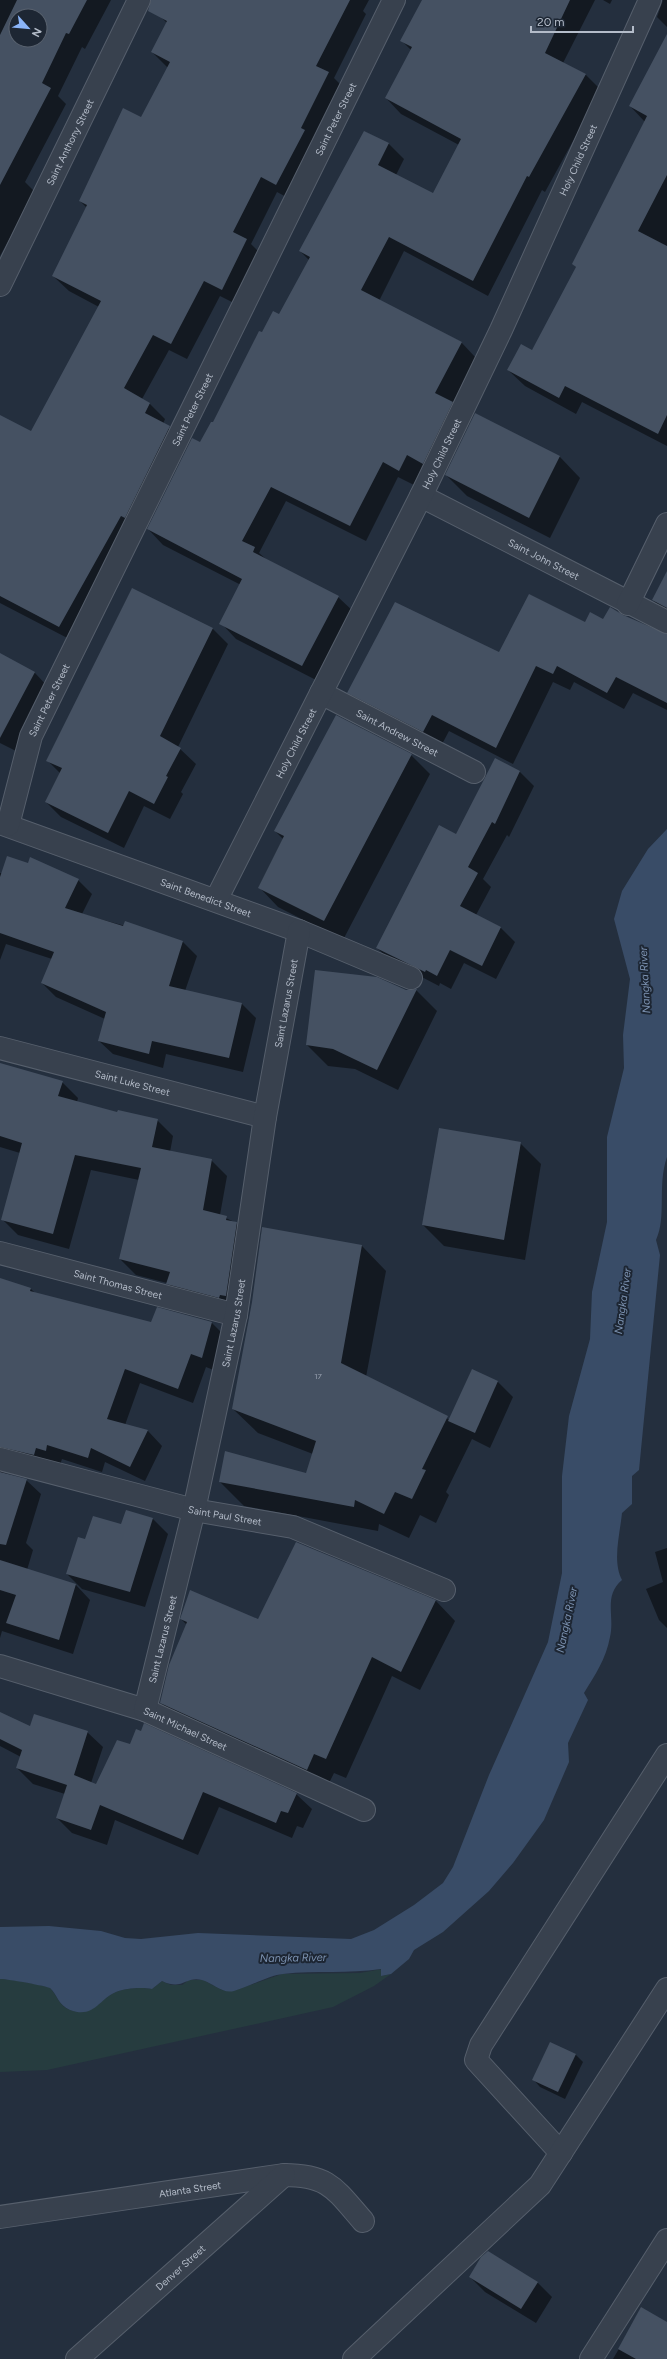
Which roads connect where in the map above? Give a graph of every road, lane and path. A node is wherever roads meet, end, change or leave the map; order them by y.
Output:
1 (139, 0) edge
2 (394, 0) edge
3 (650, 0) edge
4 (0, 285) edge
5 (421, 496) junction
6 (667, 524) edge
7 (628, 604) junction
8 (667, 622) edge
9 (321, 693) junction
10 (474, 772) dead end
11 (4, 824) edge
12 (216, 900) junction
13 (299, 931) junction
14 (411, 978) dead end
15 (0, 1048) edge
16 (265, 1117) junction
17 (0, 1253) edge
18 (236, 1315) junction
19 (0, 1459) edge
20 (194, 1510) junction
21 (444, 1590) dead end
22 (0, 1666) edge
23 (145, 1710) junction
24 (667, 1756) edge
25 (364, 1810) dead end
26 (667, 1989) edge
27 (561, 2153) junction
28 (284, 2175) junction
29 (0, 2217) edge
30 (363, 2221) dead end
31 (667, 2240) edge
32 (77, 2359) edge
33 (354, 2359) edge
34 (591, 2359) edge

1 - 4 street, Saint Anthony Street
2 - 11 street, Saint Peter Street
3 - 5 street, Holy Child Street
5 - 7 street, Saint John Street
5 - 9 street, Holy Child Street
6 - 7 street
7 - 8 street, Saint John Street
9 - 10 street, Saint Andrew Street
9 - 12 street, Holy Child Street
11 - 12 street, Saint Benedict Street
12 - 13 street, Saint Benedict Street
13 - 14 street, Saint Benedict Street
13 - 16 street, Saint Lazarus Street
15 - 16 street, Saint Luke Street
16 - 18 street, Saint Lazarus Street
17 - 18 street, Saint Thomas Street
18 - 20 street, Saint Lazarus Street
19 - 20 street, Saint Paul Street
20 - 21 street, Saint Paul Street
20 - 23 street, Saint Lazarus Street
22 - 23 street, Saint Michael Street
23 - 25 street, Saint Michael Street
24 - 27 street
26 - 27 street
27 - 33 street
28 - 29 street, Atlanta Street
28 - 30 street, Atlanta Street
28 - 32 street, Denver Street
31 - 34 street

